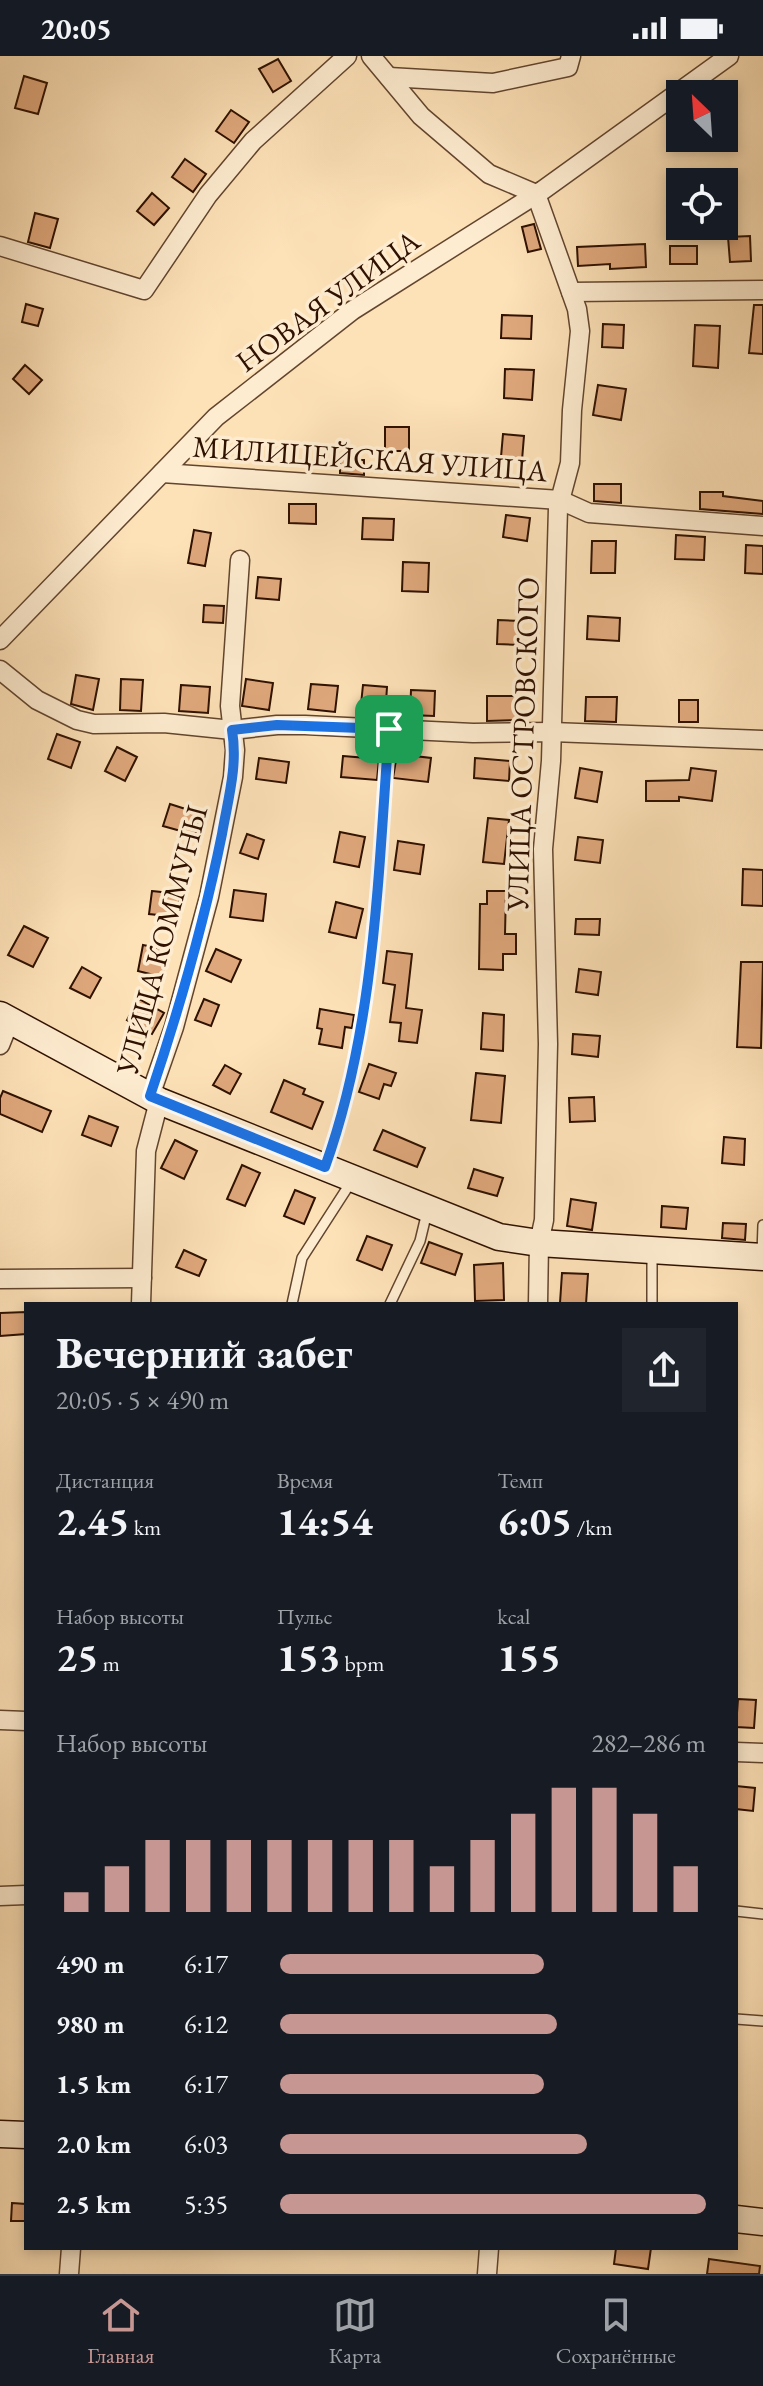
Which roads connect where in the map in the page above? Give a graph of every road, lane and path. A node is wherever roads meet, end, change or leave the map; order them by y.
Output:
1 (347, 56) edge
2 (371, 56) edge
3 (571, 56) edge
4 (729, 56) edge
5 (389, 77) junction
6 (536, 194) junction
7 (0, 246) edge
8 (763, 290) edge
9 (571, 292) junction
10 (162, 473) junction
11 (560, 500) junction
12 (763, 526) edge
13 (240, 560) dead end
14 (0, 640) edge
15 (0, 670) edge
16 (389, 729) junction
17 (232, 730) junction
18 (552, 732) junction
19 (763, 740) edge
20 (5, 1017) edge
21 (0, 1045) edge
22 (154, 1099) junction
23 (325, 1167) junction
24 (353, 1179) junction
25 (428, 1209) junction
26 (763, 1225) edge
27 (539, 1243) junction
28 (652, 1250) junction
29 (762, 1257) edge
30 (142, 1278) junction
31 (0, 1279) edge
32 (141, 1302) edge
33 (292, 1302) edge
34 (391, 1302) edge
35 (538, 1302) edge
36 (652, 1302) edge
37 (0, 1720) edge
38 (24, 1721) edge
39 (738, 1752) edge
40 (763, 1753) edge
41 (24, 1895) edge
42 (0, 1896) edge
43 (738, 1911) edge
44 (763, 1914) edge
45 (738, 2019) edge
46 (763, 2021) edge
47 (0, 2134) edge
48 (24, 2135) edge
49 (738, 2219) edge
50 (763, 2222) edge
51 (71, 2250) edge
52 (489, 2250) edge
53 (69, 2274) edge
54 (487, 2274) edge

1 - 7 street
2 - 5 street
3 - 5 street
4 - 6 street, НОВАЯ УЛИЦА
5 - 6 street
6 - 9 street, УЛИЦА ОСТРОВСКОГО
6 - 10 street, НОВАЯ УЛИЦА
8 - 9 street
9 - 11 street, УЛИЦА ОСТРОВСКОГО
10 - 11 street, МИЛИЦЕЙСКАЯ УЛИЦА
10 - 14 street, НОВАЯ УЛИЦА
11 - 12 street, МИЛИЦЕЙСКАЯ УЛИЦА
11 - 18 street, УЛИЦА ОСТРОВСКОГО
13 - 17 street, УЛИЦА КОММУНЫ
15 - 17 street
16 - 17 street
16 - 18 street
16 - 23 lane
17 - 22 street, УЛИЦА КОММУНЫ
18 - 19 street
18 - 27 street, УЛИЦА ОСТРОВСКОГО
20 - 21 street
20 - 22 main road
22 - 23 main road
22 - 30 street, УЛИЦА КОММУНЫ
23 - 24 main road
24 - 25 main road
24 - 33 lane
25 - 27 main road
25 - 34 lane
26 - 29 lane
27 - 28 main road
27 - 35 street, УЛИЦА ОСТРОВСКОГО
28 - 29 main road
28 - 36 lane
30 - 31 street
30 - 32 street, УЛИЦА КОММУНЫ
37 - 38 street
39 - 40 street
41 - 42 street
43 - 44 lane
45 - 46 lane
47 - 48 main road
49 - 50 main road
51 - 53 street
52 - 54 street

